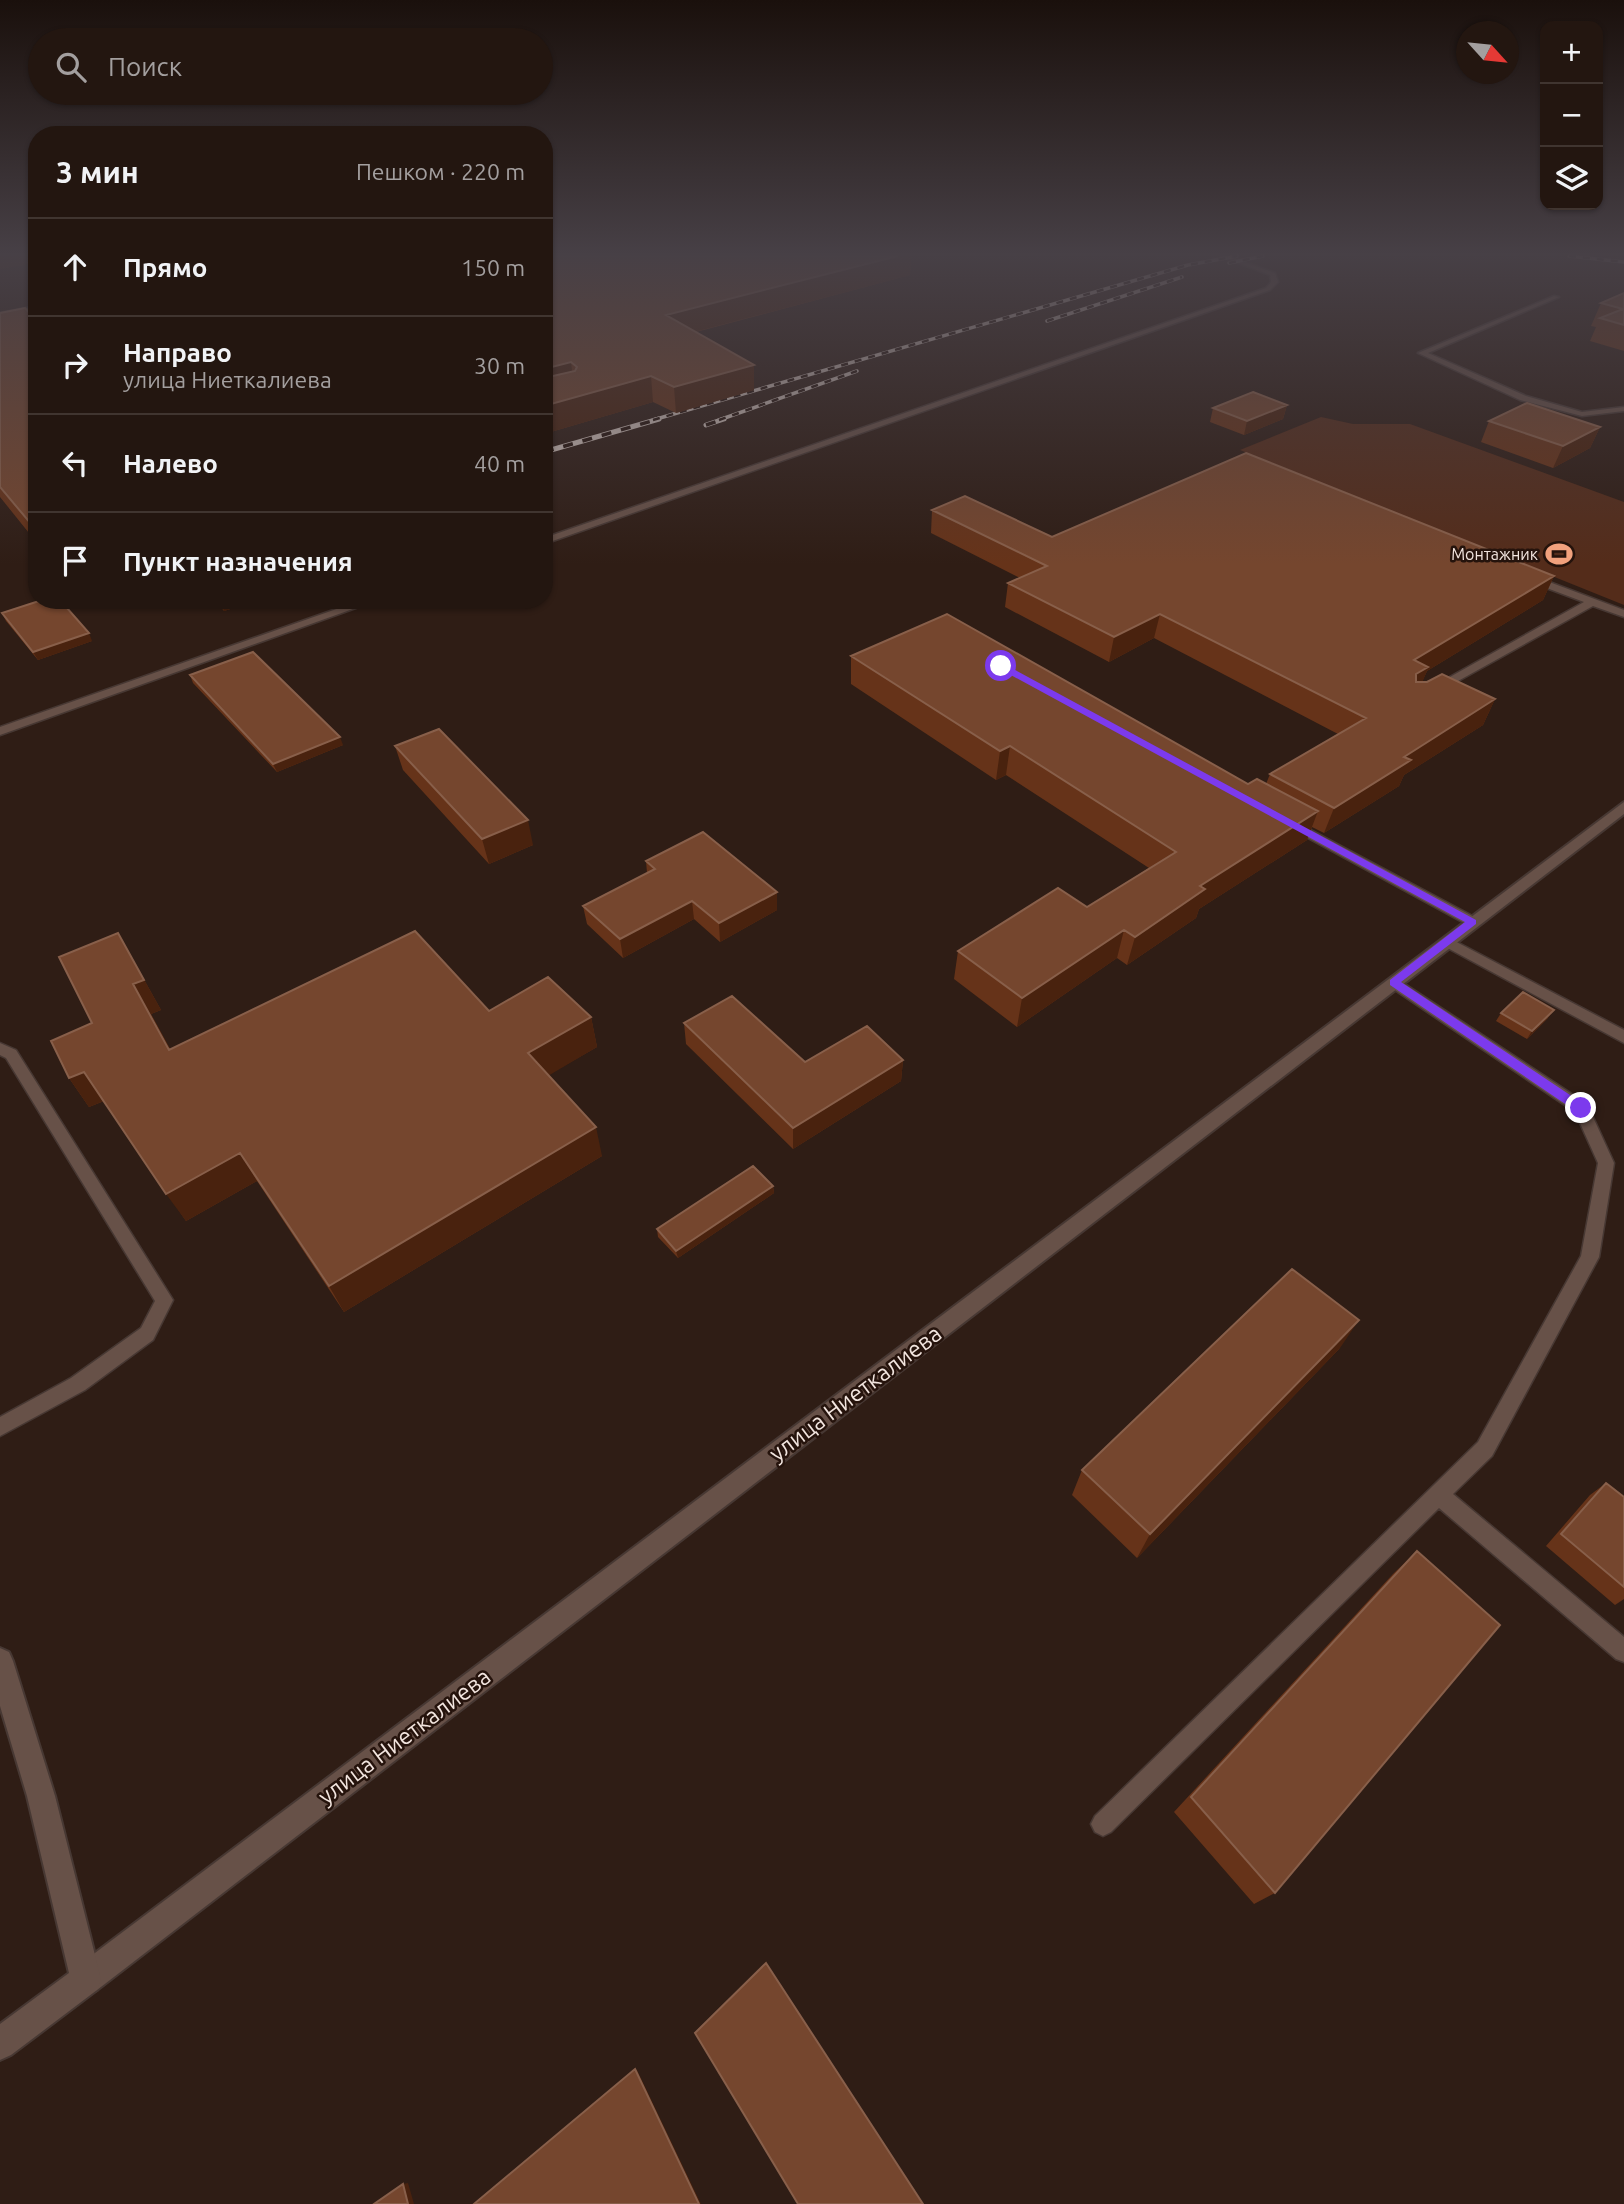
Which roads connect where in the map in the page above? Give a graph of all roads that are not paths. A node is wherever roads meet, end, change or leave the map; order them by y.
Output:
1 (1068, 359) edge
2 (1435, 359) edge
3 (1624, 409) edge
4 (553, 538) edge
5 (1525, 576) edge
6 (1590, 603) junction
7 (341, 609) edge
8 (1624, 614) edge
9 (1423, 697) edge
10 (0, 731) edge
11 (1624, 807) edge
12 (1279, 817) edge
13 (1473, 922) junction
14 (1447, 942) junction
15 (1394, 982) junction
16 (1624, 1038) edge
17 (0, 1049) edge
18 (0, 1427) edge
19 (1438, 1496) junction
20 (1624, 1651) edge
21 (0, 1661) edge
22 (1104, 1824) dead end
23 (86, 1979) junction
24 (0, 2044) edge

1 - 4 lane
2 - 3 lane
5 - 6 lane
6 - 8 lane
6 - 9 lane
7 - 10 lane
11 - 13 street, улица Ниеткалиева
12 - 13 lane
13 - 14 street, улица Ниеткалиева
14 - 15 street, улица Ниеткалиева
14 - 16 lane
15 - 19 lane
15 - 23 street, улица Ниеткалиева
17 - 18 lane
19 - 20 lane
19 - 22 lane
21 - 23 street
23 - 24 street, улица Ниеткалиева

